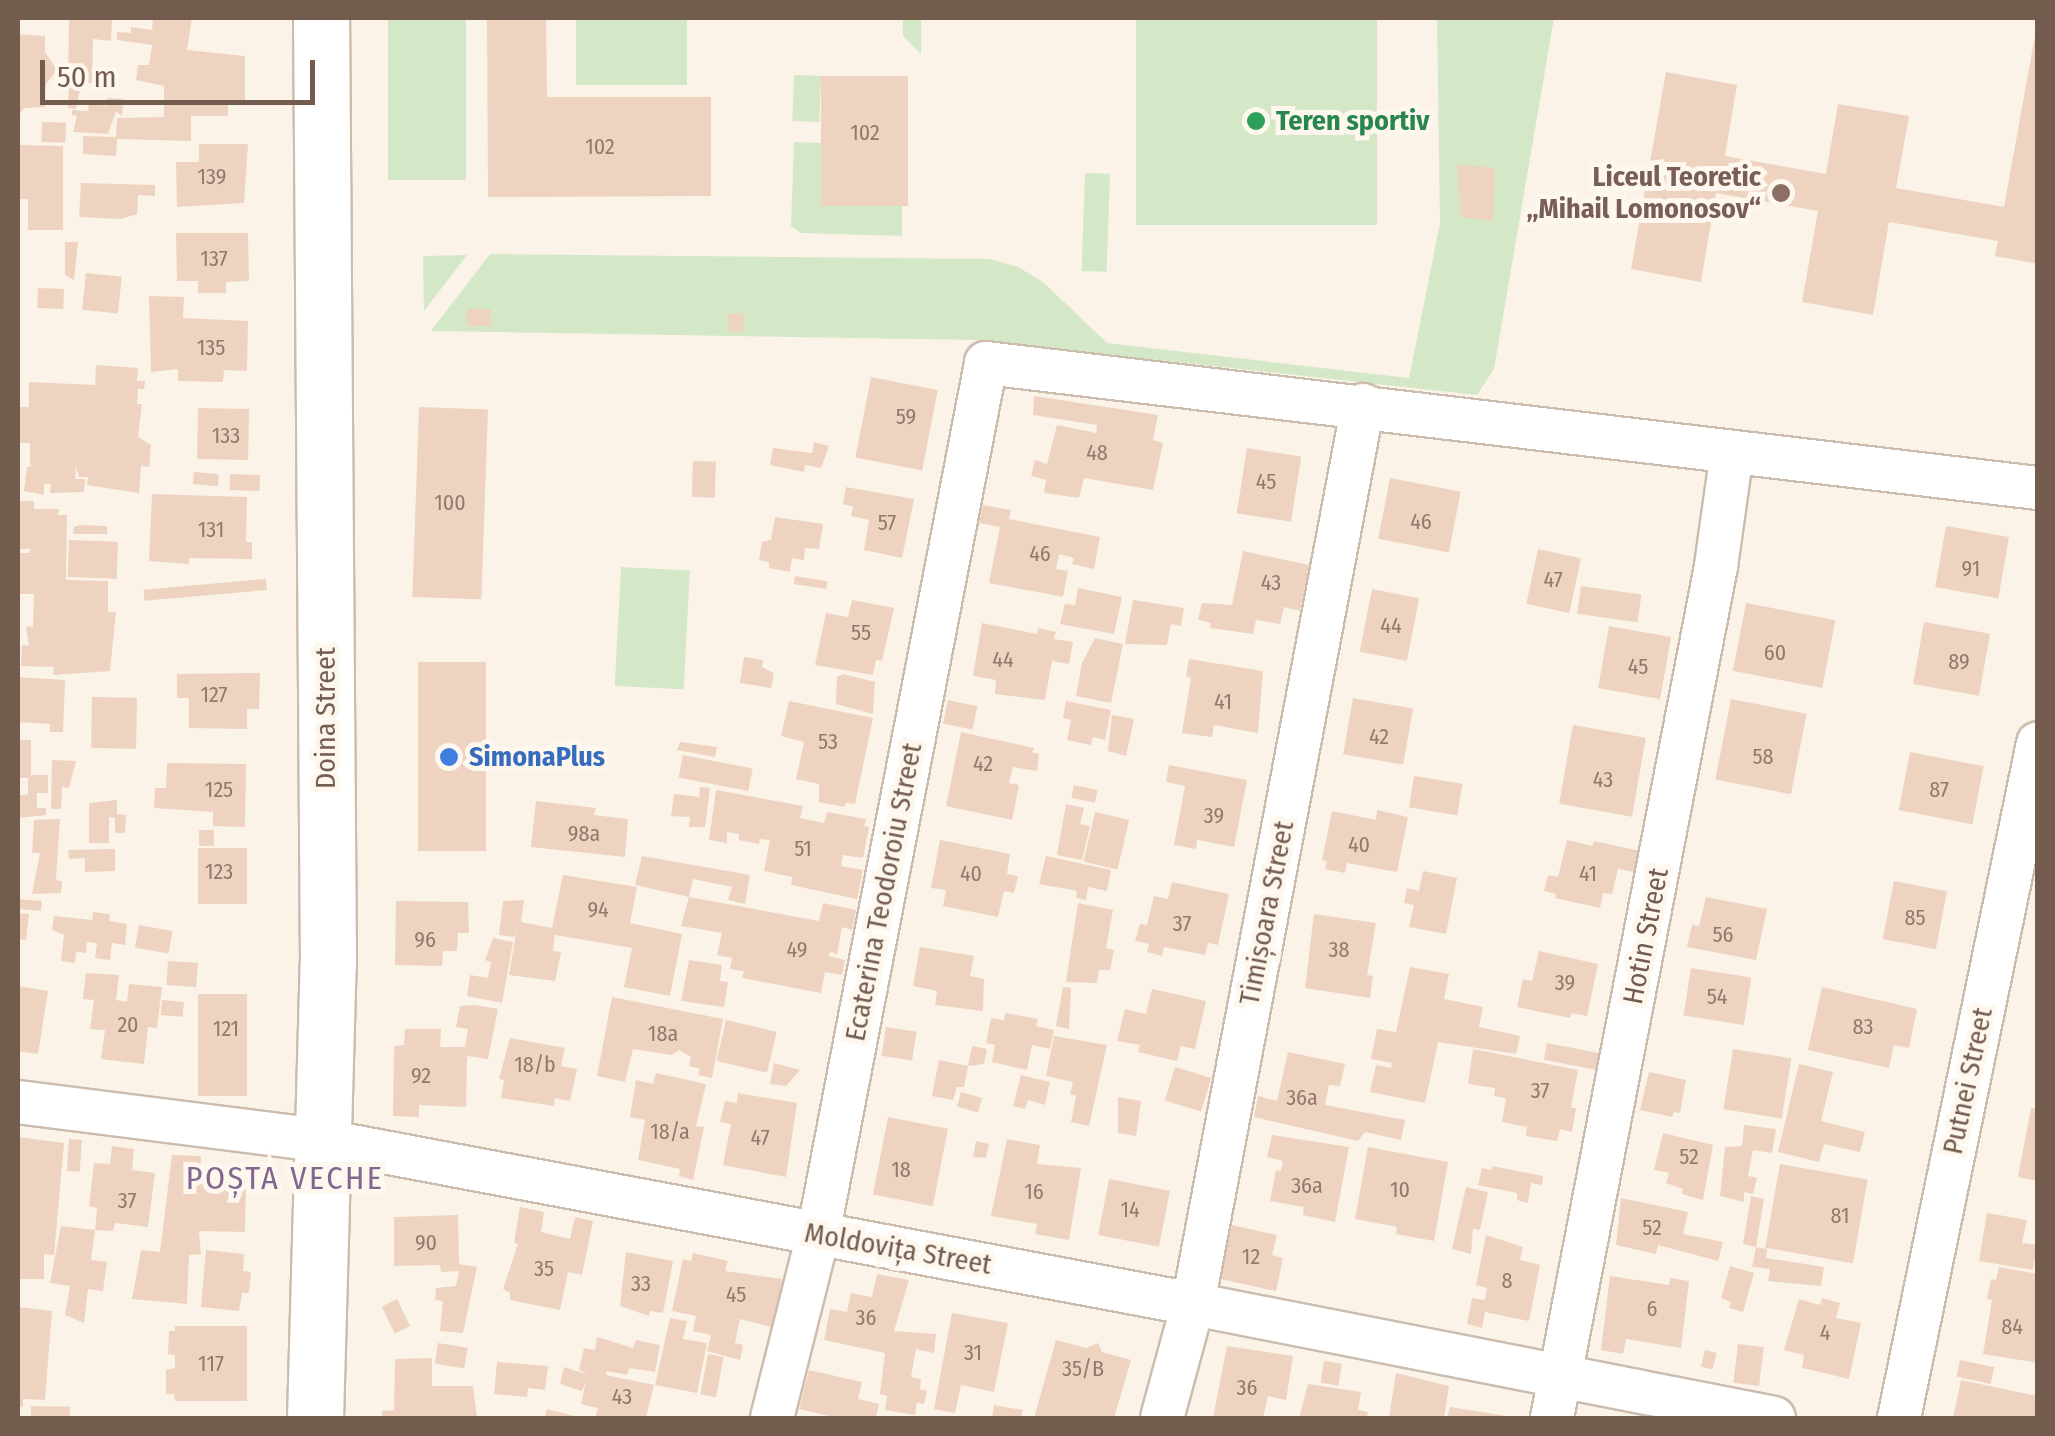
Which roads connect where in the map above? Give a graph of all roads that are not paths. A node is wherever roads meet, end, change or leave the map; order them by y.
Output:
1 (321, 18) edge
2 (1363, 405) junction
3 (1732, 452) junction
4 (2038, 488) edge
5 (2038, 742) edge
6 (18, 1102) edge
7 (326, 1141) junction
8 (818, 1234) junction
9 (1193, 1304) junction
10 (1564, 1376) junction
11 (315, 1418) edge
12 (772, 1418) edge
13 (1162, 1418) edge
14 (1552, 1418) edge
15 (1774, 1418) edge
16 (1899, 1418) edge

1 - 7 main road, Doina Street
2 - 3 street
2 - 8 street, Ecaterina Teodoroiu Street
2 - 9 street, Timișoara Street
3 - 4 street
3 - 10 street, Hotin Street
5 - 16 street, Putnei Street
6 - 7 street, Moldovița Street
7 - 8 street, Moldovița Street
7 - 11 main road, Doina Street
8 - 9 street, Moldovița Street
8 - 12 street, Ecaterina Teodoroiu Street
9 - 10 street, Moldovița Street
9 - 13 street, Timișoara Street
10 - 14 street, Hotin Street
10 - 15 street, Moldovița Street

